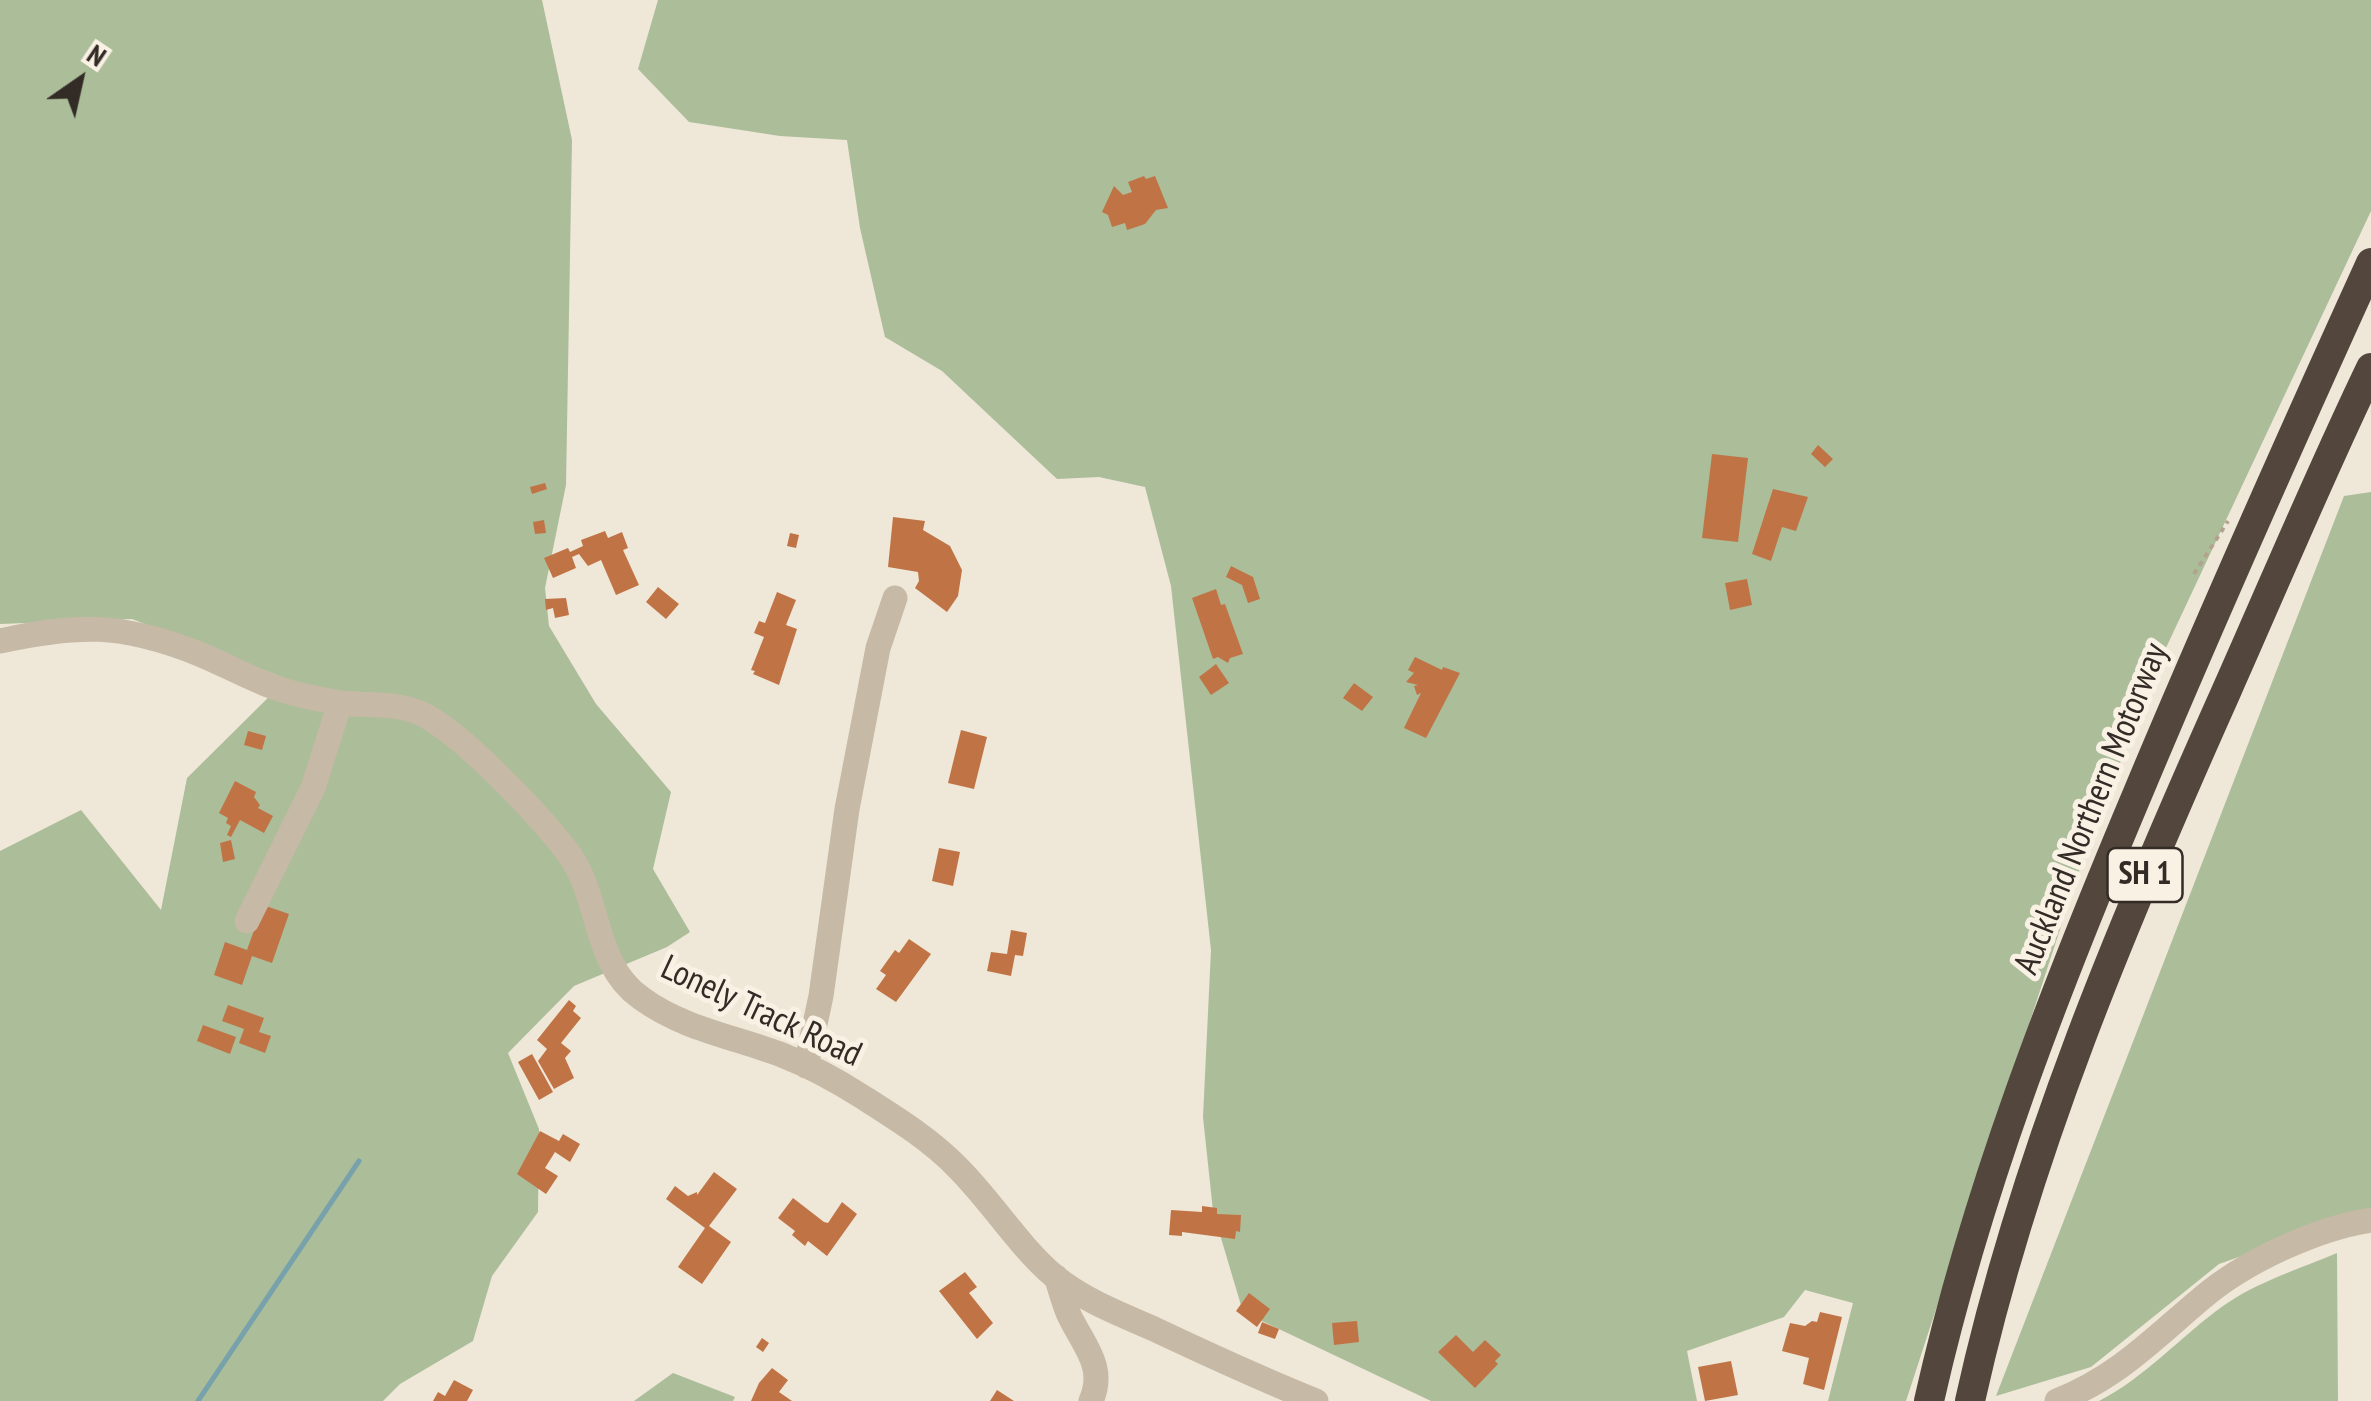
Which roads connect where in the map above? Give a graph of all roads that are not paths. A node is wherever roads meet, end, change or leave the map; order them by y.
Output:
1 (2371, 263) edge
2 (2371, 368) edge
3 (895, 598) dead end
4 (0, 640) edge
5 (340, 703) junction
6 (247, 921) dead end
7 (806, 1066) junction
8 (2371, 1220) edge
9 (1056, 1278) junction
10 (2068, 1397) edge
11 (1091, 1401) edge
12 (1316, 1401) edge
13 (1929, 1401) edge
14 (1970, 1401) edge

1 - 13 highway, Auckland Northern Motorway / SH 1
2 - 14 highway, Auckland Northern Motorway / SH 1
3 - 7 street
4 - 5 street, Lonely Track Road
5 - 6 street
5 - 7 street, Lonely Track Road
7 - 9 street, Lonely Track Road
8 - 10 street
9 - 11 street
9 - 12 street, Lonely Track Road

